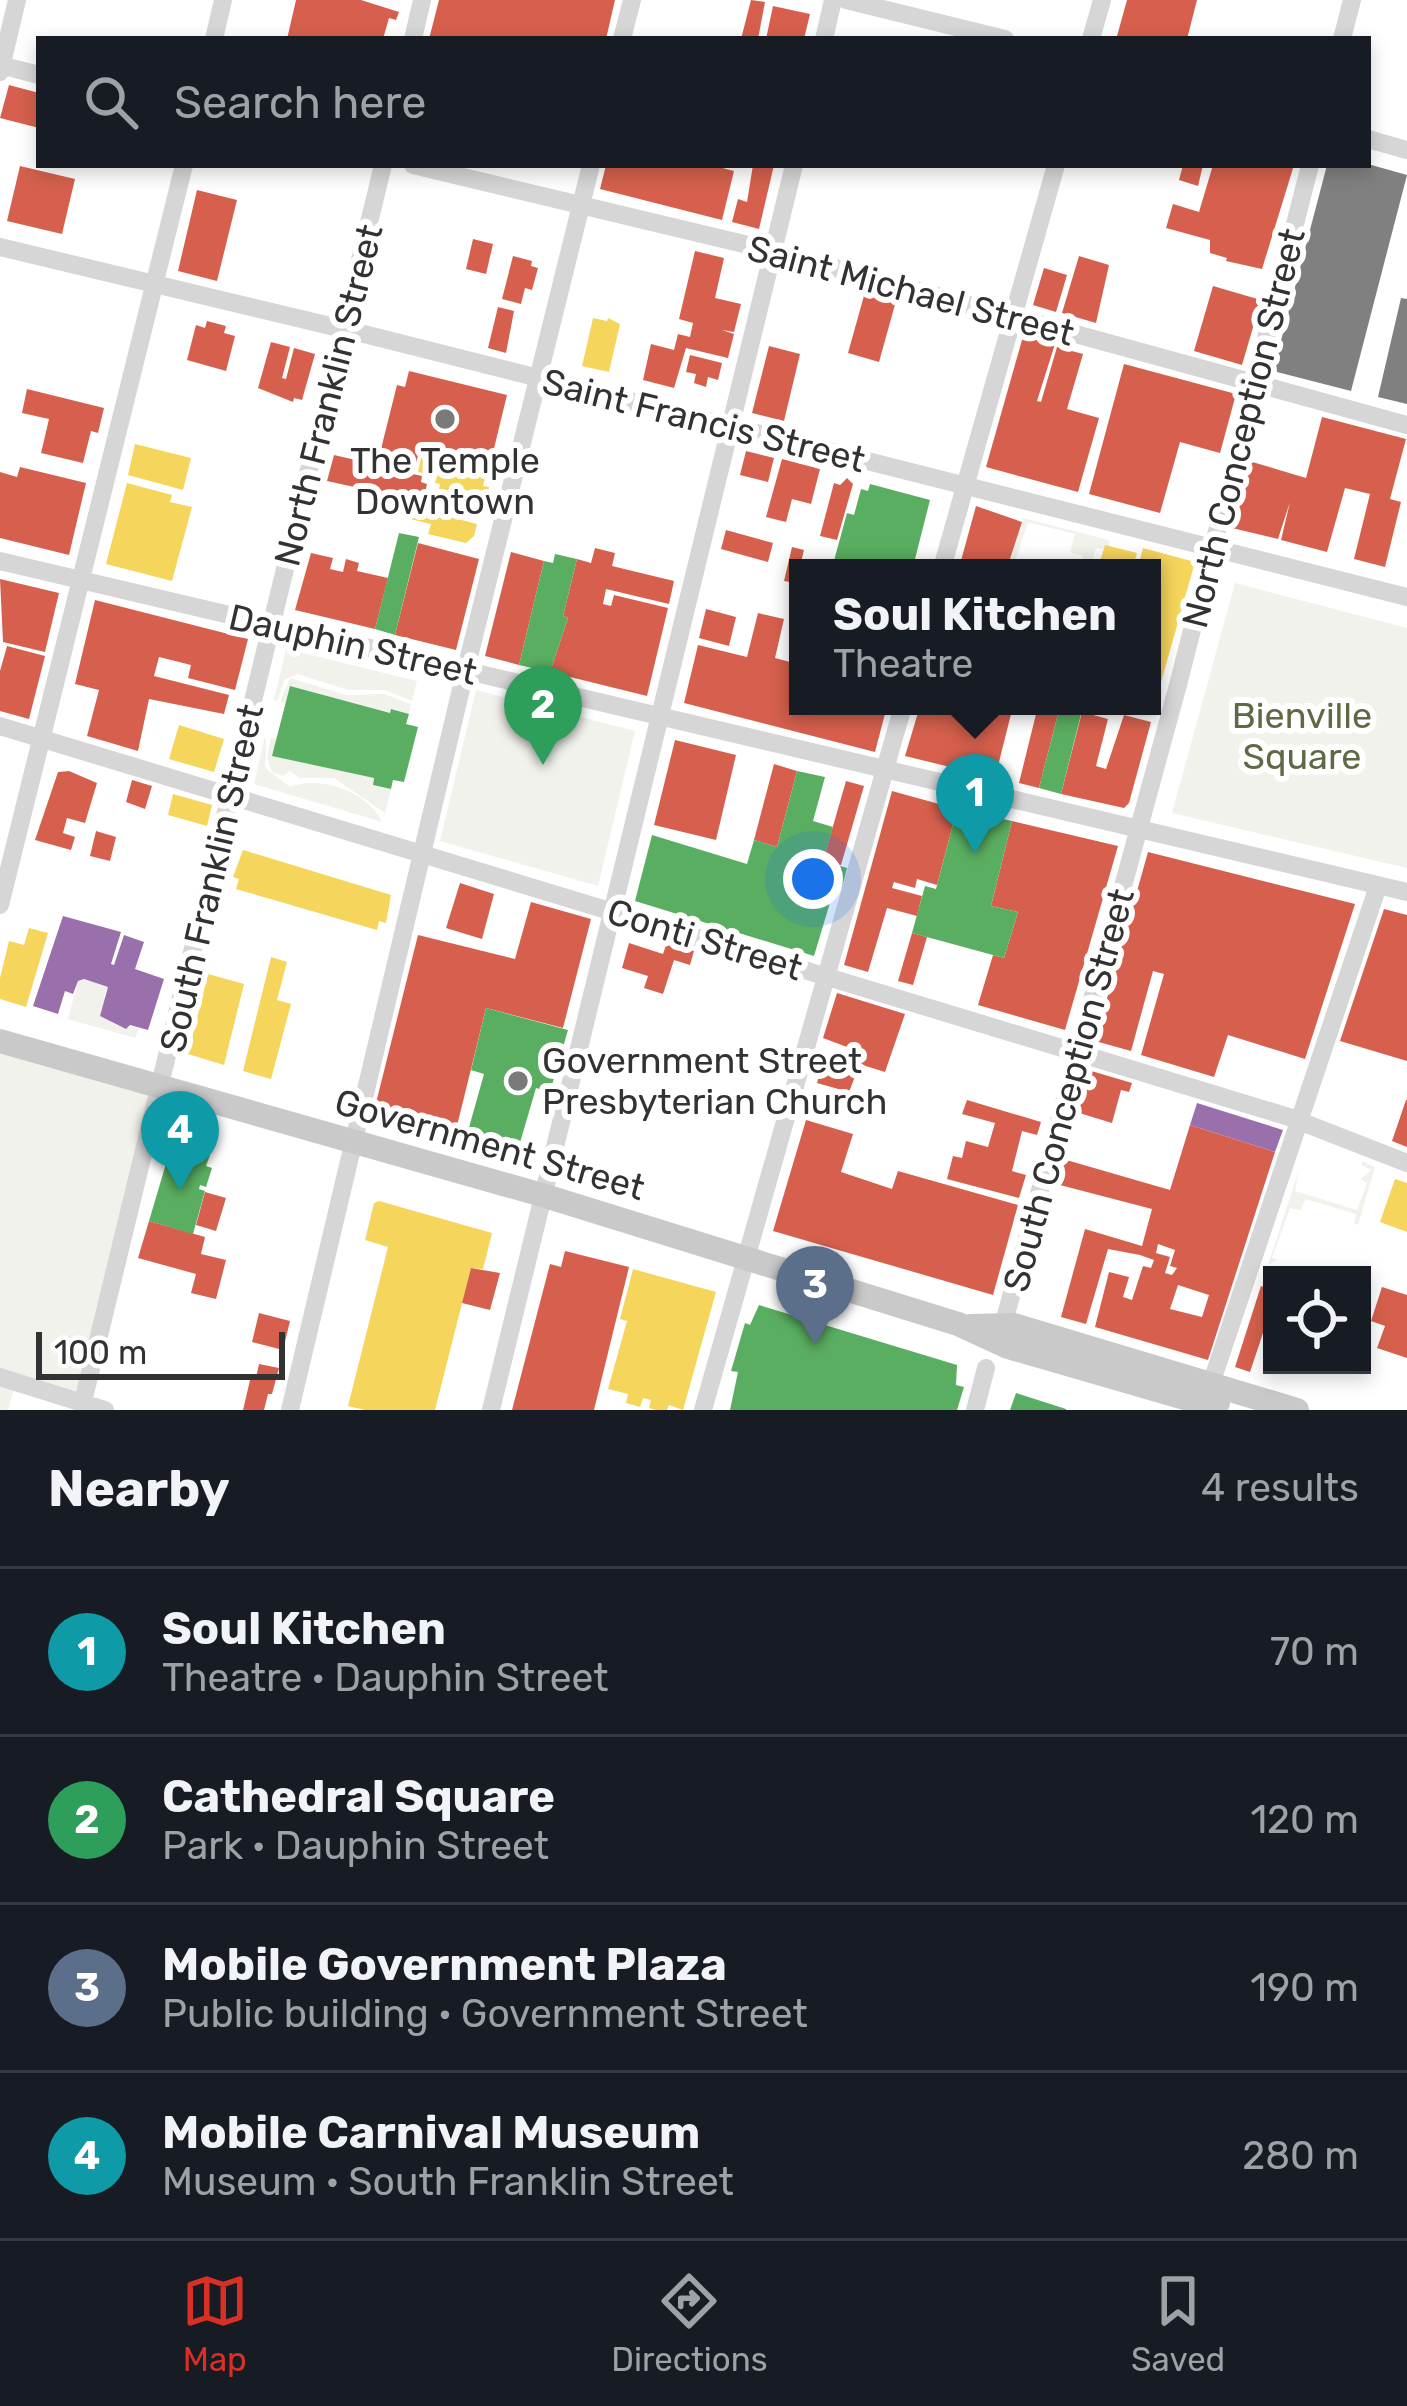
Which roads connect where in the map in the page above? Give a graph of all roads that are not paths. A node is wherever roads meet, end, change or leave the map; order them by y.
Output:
1 (17, 0) edge
2 (223, 0) edge
3 (422, 0) edge
4 (632, 0) edge
5 (833, 0) edge
6 (846, 0) edge
7 (1102, 0) edge
8 (1352, 0) edge
9 (215, 36) edge
10 (414, 36) edge
11 (623, 36) edge
12 (825, 36) edge
13 (993, 36) edge
14 (1092, 36) edge
15 (1343, 36) edge
16 (1, 68) edge
17 (36, 74) edge
18 (1371, 140) edge
19 (1407, 150) edge
20 (183, 168) edge
21 (382, 168) edge
22 (426, 168) edge
23 (590, 168) edge
24 (793, 168) edge
25 (1055, 168) edge
26 (1309, 168) edge
27 (581, 204) junction
28 (0, 247) edge
29 (773, 251) junction
30 (156, 285) junction
31 (1013, 317) junction
32 (345, 329) junction
33 (538, 379) junction
34 (1255, 382) junction
35 (1407, 425) edge
36 (731, 426) junction
37 (965, 485) junction
38 (1213, 546) junction
39 (944, 559) edge
40 (0, 561) edge
41 (81, 580) junction
42 (1407, 597) edge
43 (272, 626) junction
44 (465, 670) junction
45 (900, 715) edge
46 (662, 718) junction
47 (0, 726) edge
48 (41, 738) junction
49 (884, 771) junction
50 (230, 794) junction
51 (1139, 830) junction
52 (422, 851) junction
53 (1378, 886) junction
54 (1407, 892) edge
55 (0, 904) edge
56 (614, 912) junction
57 (828, 976) junction
58 (0, 1041) edge
59 (1077, 1052) junction
60 (161, 1085) junction
61 (1300, 1121) junction
62 (351, 1143) junction
63 (1407, 1163) edge
64 (542, 1195) junction
65 (747, 1256) junction
66 (997, 1344) junction
67 (0, 1377) edge
68 (1223, 1399) edge
69 (82, 1407) edge
70 (105, 1410) edge
71 (290, 1410) edge
72 (490, 1410) edge
73 (704, 1410) edge
74 (975, 1410) edge
75 (1184, 1410) edge
76 (1297, 1410) edge

1 - 16 street
2 - 9 street
3 - 10 street
4 - 11 street
5 - 12 street
6 - 13 street
7 - 14 street
8 - 15 street
16 - 17 street
18 - 19 street
20 - 30 street
21 - 32 street, North Franklin Street
22 - 27 street, Saint Michael Street
23 - 27 street
24 - 29 street
25 - 31 street
26 - 34 street, North Conception Street
27 - 29 street, Saint Michael Street
27 - 33 street
28 - 30 street, Saint Francis Street
29 - 31 street, Saint Michael Street
29 - 36 street
30 - 32 street, Saint Francis Street
30 - 41 street
31 - 34 street, Saint Michael Street
31 - 37 street
32 - 33 street, Saint Francis Street
32 - 43 street, North Franklin Street
33 - 36 street, Saint Francis Street
33 - 44 street
34 - 35 street, Saint Michael Street
34 - 38 street, North Conception Street
36 - 37 street, Saint Francis Street
36 - 46 street
37 - 38 street, Saint Francis Street
37 - 39 street
38 - 42 street, Saint Francis Street
38 - 51 street, North Conception Street
40 - 41 street, Dauphin Street
41 - 43 street, Dauphin Street
41 - 48 street
43 - 44 street, Dauphin Street
43 - 50 street, South Franklin Street
44 - 46 street, Dauphin Street
44 - 52 street
45 - 49 street
46 - 49 street, Dauphin Street
46 - 56 street
47 - 48 street, Conti Street
48 - 50 street, Conti Street
48 - 55 street
49 - 51 street, Dauphin Street
49 - 57 street
50 - 52 street, Conti Street
50 - 60 street, South Franklin Street
51 - 53 street, Dauphin Street
51 - 59 street, South Conception Street
52 - 56 street, Conti Street
52 - 62 street
53 - 54 street, Dauphin Street
53 - 61 street
56 - 57 street, Conti Street
56 - 64 street
57 - 59 street, Conti Street
57 - 65 street
58 - 60 main road, Government Street
59 - 61 street, Conti Street
59 - 66 street, South Conception Street
60 - 62 main road, Government Street
60 - 69 street, South Franklin Street
61 - 63 street, Conti Street
61 - 68 street
62 - 64 main road, Government Street
62 - 71 street
64 - 65 main road, Government Street
64 - 72 street
65 - 66 main road, Government Street
65 - 73 street
66 - 68 main road, Government Street
66 - 74 street, South Conception Street
66 - 75 main road, Government Street
67 - 69 street
68 - 76 main road, Government Street
69 - 70 street

